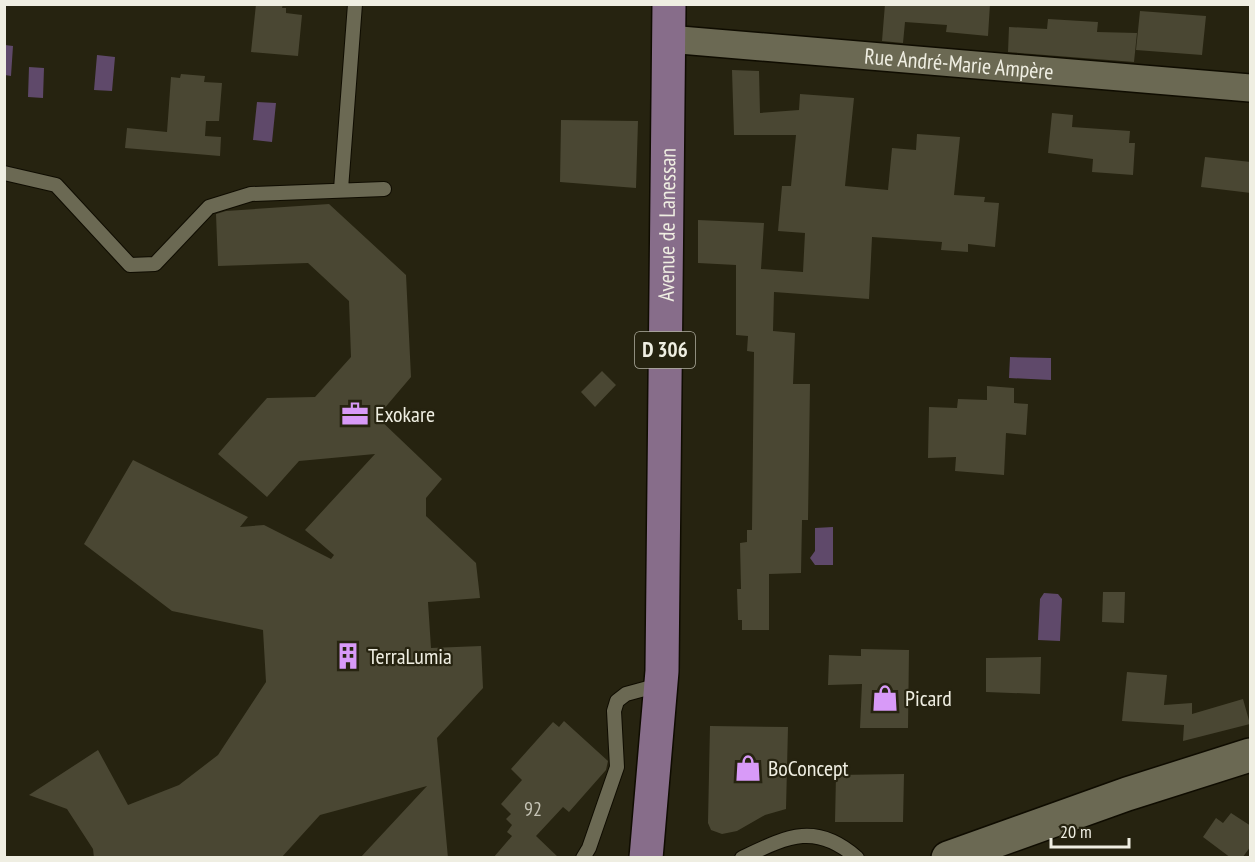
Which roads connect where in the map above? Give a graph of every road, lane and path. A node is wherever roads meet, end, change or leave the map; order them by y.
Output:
1 (355, 4) edge
2 (669, 4) edge
3 (668, 39) junction
4 (1251, 88) edge
5 (4, 173) edge
6 (341, 189) junction
7 (384, 189) dead end
8 (661, 690) junction
9 (1251, 755) edge
10 (583, 858) edge
11 (646, 858) edge
12 (668, 858) edge
13 (742, 858) edge
14 (857, 858) edge
15 (948, 858) edge

1 - 6 lane
2 - 3 main road, Avenue de Lanessan / D 306
3 - 4 street, Rue André-Marie Ampère
3 - 8 main road, Avenue de Lanessan / D 306
5 - 6 lane
6 - 7 lane
8 - 10 lane
8 - 11 main road, D 306
8 - 12 main road, D 306
9 - 15 street
13 - 14 lane

